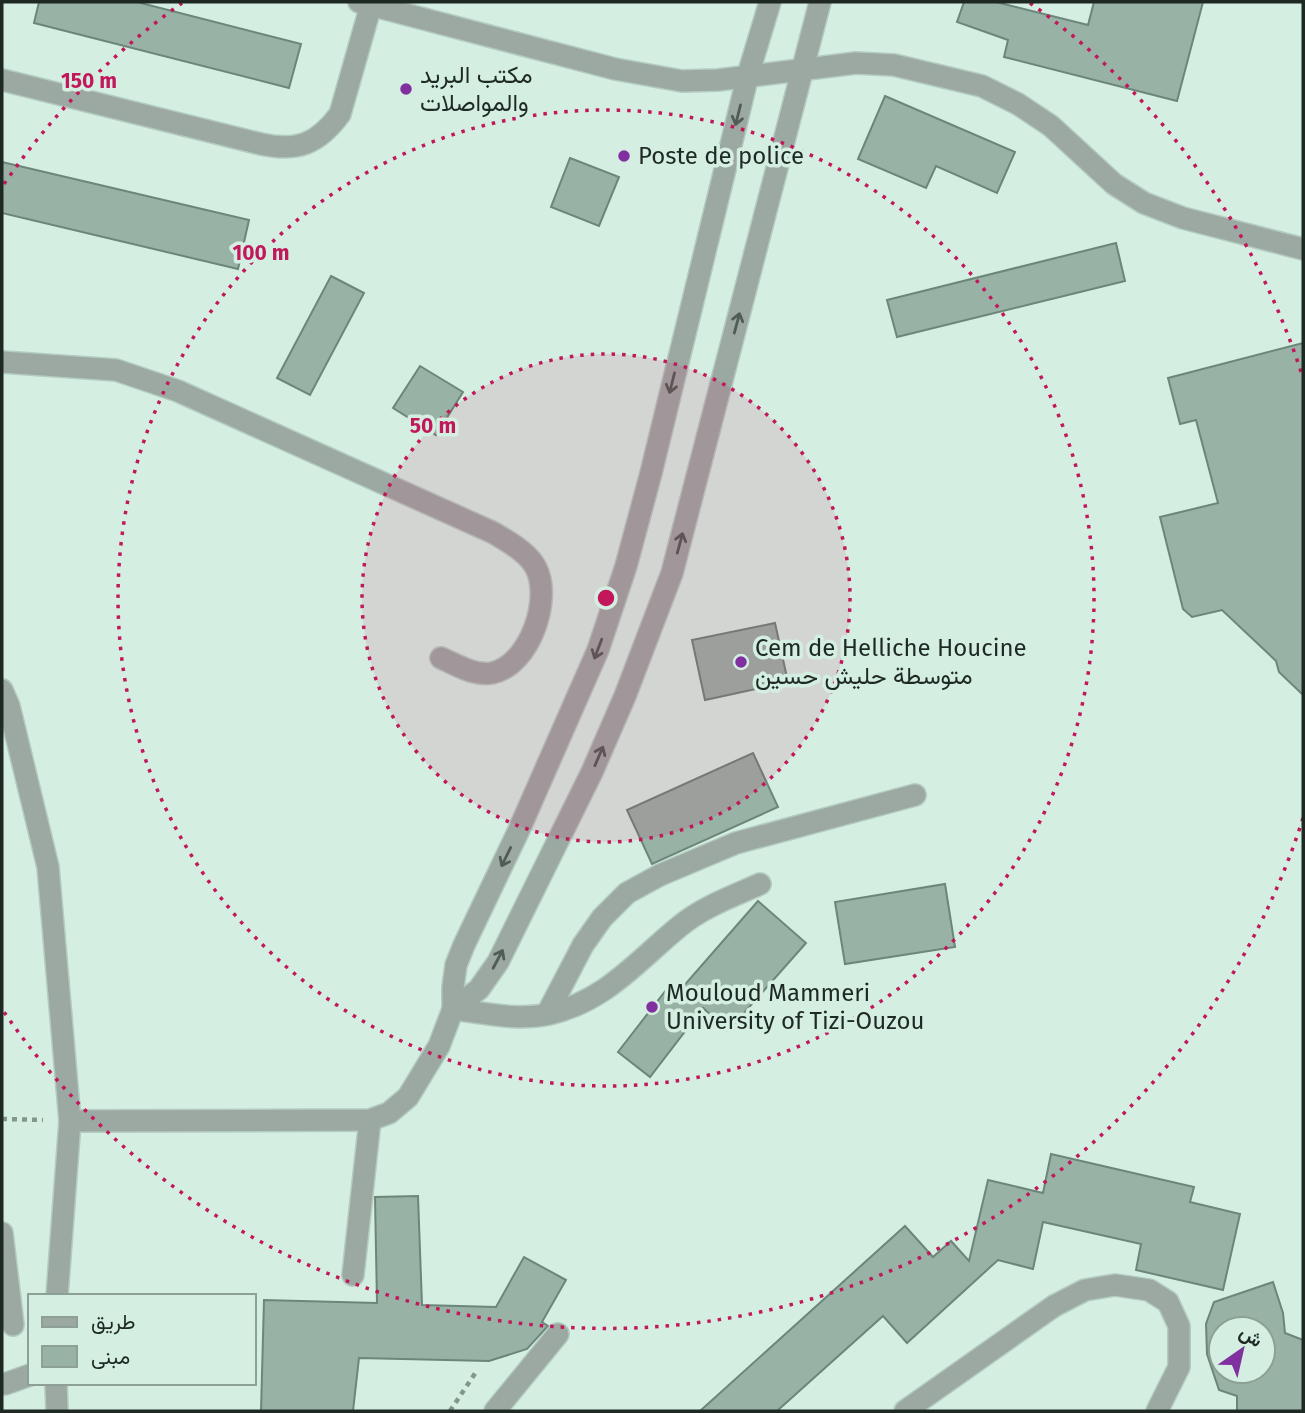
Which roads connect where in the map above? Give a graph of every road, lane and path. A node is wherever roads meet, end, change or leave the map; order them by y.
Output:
1 (770, 2) edge
2 (820, 2) edge
3 (365, 4) edge
4 (803, 69) junction
5 (748, 75) junction
6 (2, 80) edge
7 (1303, 249) edge
8 (2, 362) edge
9 (441, 658) dead end
10 (2, 690) edge
11 (915, 795) dead end
12 (760, 884) dead end
13 (453, 1009) junction
14 (547, 1014) junction
15 (2, 1119) edge
16 (70, 1121) junction
17 (370, 1121) junction
18 (2, 1233) edge
19 (354, 1275) dead end
20 (57, 1294) edge
21 (15, 1322) edge
22 (558, 1334) dead end
23 (476, 1372) dead end
24 (28, 1376) edge
25 (5, 1384) dead end
26 (55, 1385) edge
27 (57, 1411) edge
28 (450, 1411) edge
29 (495, 1411) edge
30 (905, 1411) edge
31 (1157, 1411) edge

1 - 5 street
2 - 4 street
3 - 5 street
3 - 6 street
4 - 5 street
4 - 7 street
13 -> 4 street
5 -> 13 street
8 - 9 street
10 - 16 street
11 - 14 street
12 - 14 street
13 - 14 street
13 - 17 street
15 - 16 path
16 - 17 street
16 - 20 street
17 - 19 street
18 - 21 street
22 - 29 street
23 - 28 path
24 - 25 street
26 - 27 street
30 - 31 street

